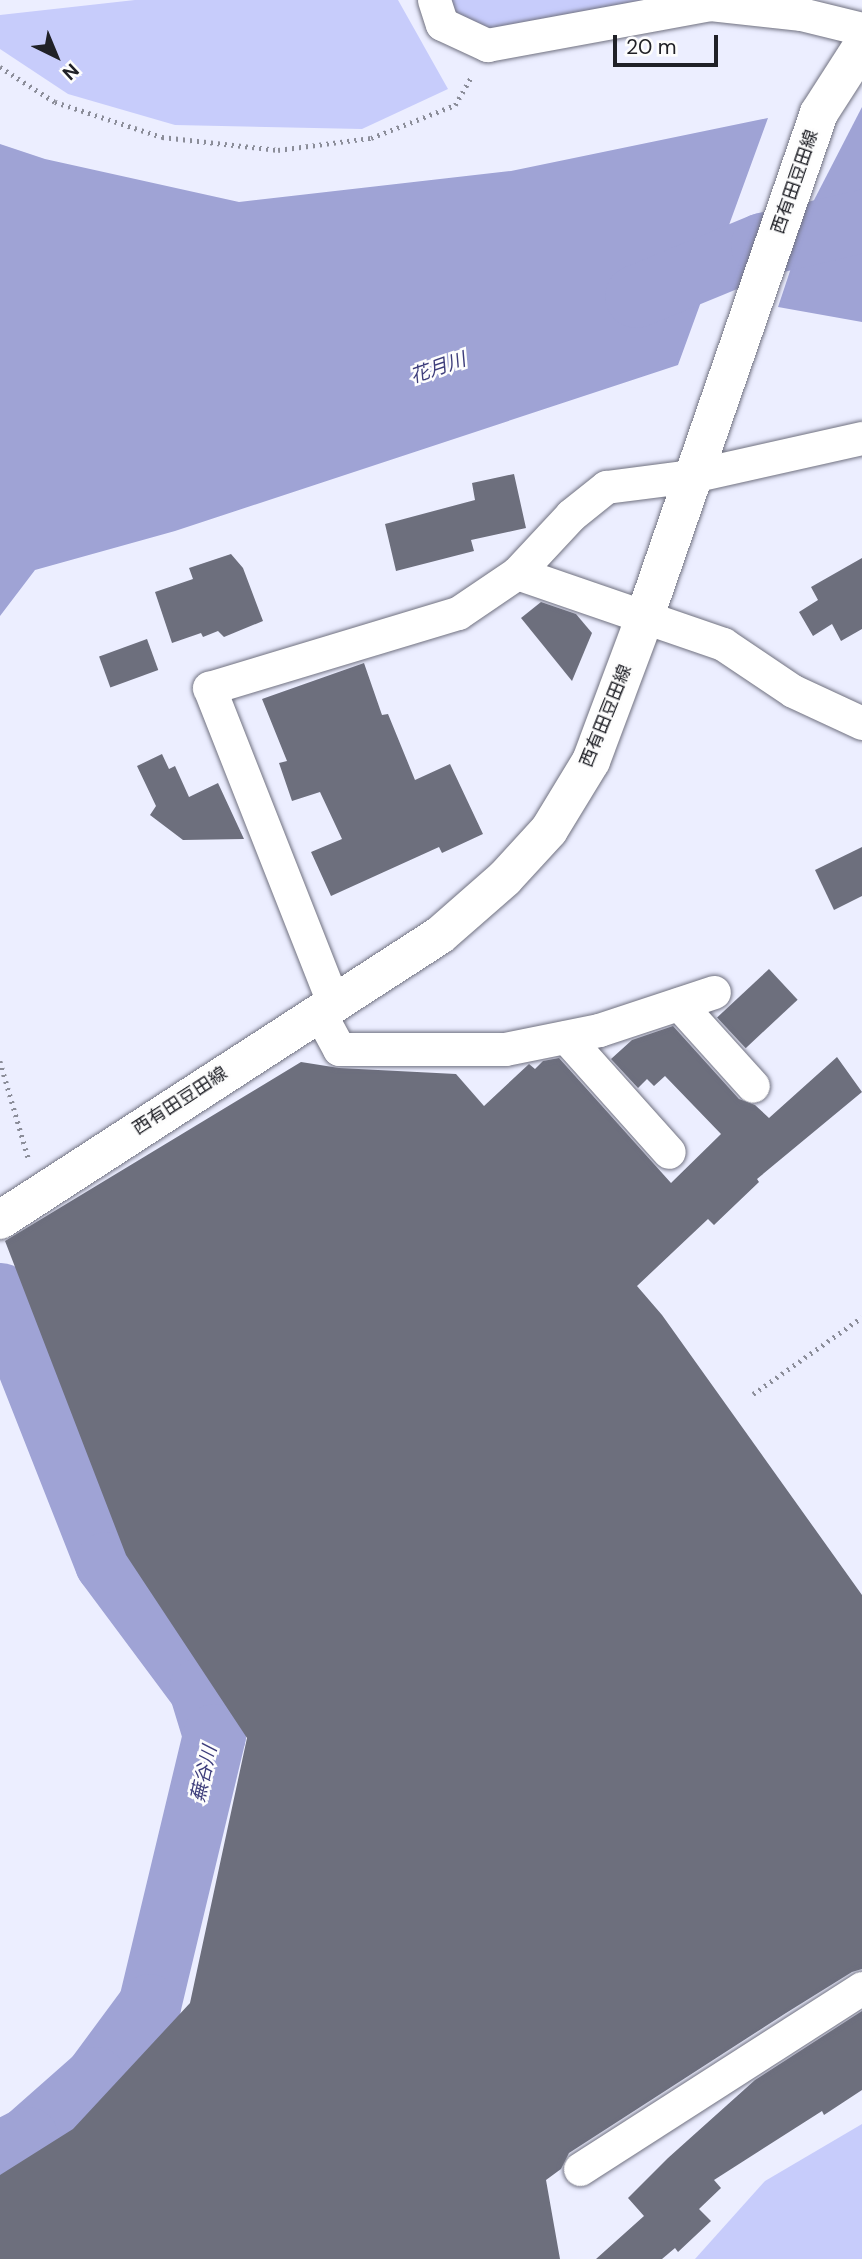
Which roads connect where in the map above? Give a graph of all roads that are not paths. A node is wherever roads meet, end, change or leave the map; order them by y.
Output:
1 (434, 0) edge
2 (861, 45) edge
3 (862, 438) edge
4 (698, 459) junction
5 (517, 573) junction
6 (644, 619) junction
7 (862, 723) edge
8 (714, 992) dead end
9 (679, 1004) junction
10 (326, 1007) junction
11 (566, 1037) junction
12 (753, 1086) dead end
13 (669, 1152) dead end
14 (0, 1220) edge
15 (862, 1988) edge
16 (580, 2169) dead end

1 - 2 street
2 - 4 main road, 西有田豆田線
3 - 4 street
4 - 5 street
4 - 6 main road, 西有田豆田線
5 - 6 street
5 - 10 street
6 - 7 street
6 - 10 main road, 西有田豆田線
8 - 9 street
9 - 11 street
9 - 12 street
10 - 11 street
10 - 14 main road, 西有田豆田線
11 - 13 street
15 - 16 street

